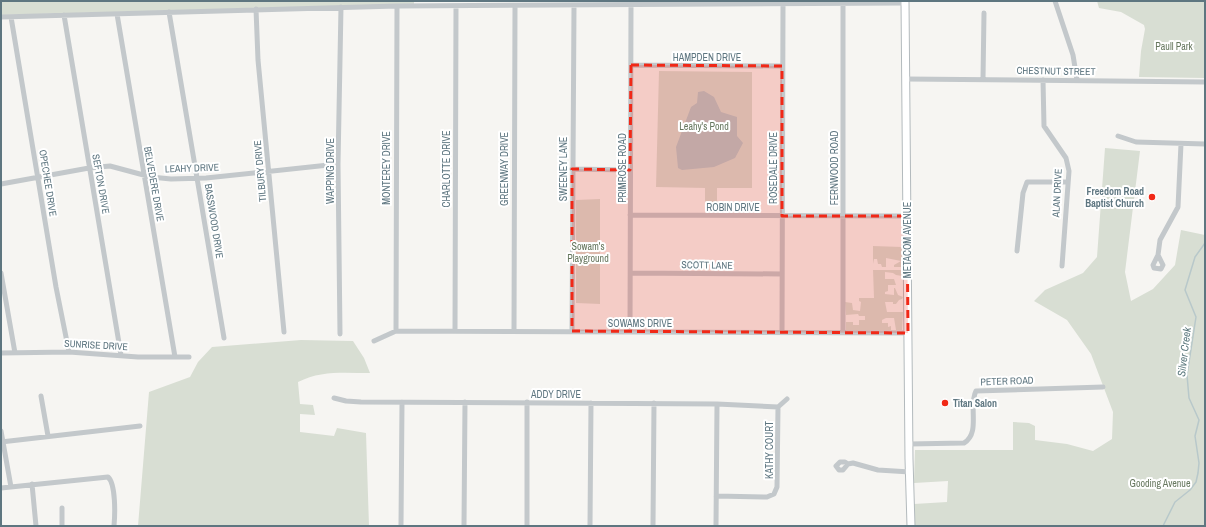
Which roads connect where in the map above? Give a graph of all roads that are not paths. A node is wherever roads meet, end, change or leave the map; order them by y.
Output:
1 (1055, 1) edge
2 (905, 2) edge
3 (783, 4) junction
4 (843, 4) junction
5 (631, 5) junction
6 (397, 6) junction
7 (456, 6) junction
8 (515, 6) junction
9 (574, 6) junction
10 (341, 7) junction
11 (256, 9) junction
12 (169, 12) junction
13 (117, 14) junction
14 (984, 14) dead end
15 (64, 15) junction
16 (1, 17) edge
17 (11, 17) junction
18 (631, 65) junction
19 (782, 66) junction
20 (906, 79) junction
21 (983, 79) junction
22 (1043, 80) junction
23 (1077, 80) junction
24 (1205, 82) edge
25 (1118, 136) dead end
26 (1181, 144) junction
27 (1205, 144) edge
28 (338, 164) junction
29 (89, 168) junction
30 (572, 169) junction
31 (269, 170) junction
32 (630, 170) junction
33 (143, 174) junction
34 (38, 177) junction
35 (198, 178) junction
36 (1068, 182) junction
37 (1, 184) edge
38 (630, 215) junction
39 (782, 216) junction
40 (907, 216) junction
41 (843, 217) junction
42 (1017, 251) dead end
43 (1158, 255) dead end
44 (1062, 266) dead end
45 (631, 272) junction
46 (1, 273) edge
47 (782, 274) junction
48 (396, 331) junction
49 (455, 331) junction
50 (514, 331) junction
51 (572, 331) junction
52 (284, 332) dead end
53 (630, 332) junction
54 (782, 332) junction
55 (843, 332) junction
56 (340, 334) dead end
57 (908, 334) junction
58 (224, 338) dead end
59 (374, 341) dead end
60 (15, 352) junction
61 (69, 352) junction
62 (1, 353) edge
63 (121, 355) junction
64 (175, 357) junction
65 (189, 357) dead end
66 (1103, 387) dead end
67 (41, 396) dead end
68 (334, 398) dead end
69 (787, 399) dead end
70 (402, 402) junction
71 (465, 402) junction
72 (527, 402) junction
73 (591, 403) junction
74 (654, 403) junction
75 (717, 404) junction
76 (778, 406) junction
77 (140, 426) dead end
78 (1, 431) edge
79 (48, 436) junction
80 (2, 442) edge
81 (909, 444) junction
82 (848, 464) dead end
83 (910, 472) junction
84 (32, 484) junction
85 (11, 487) junction
86 (1, 488) edge
87 (716, 496) junction
88 (62, 508) dead end
89 (36, 526) edge
90 (62, 526) edge
91 (114, 526) edge
92 (401, 526) edge
93 (464, 526) edge
94 (527, 526) edge
95 (590, 526) edge
96 (653, 526) edge
97 (716, 526) edge
98 (910, 526) edge

1 - 23 street
2 - 4 street
2 - 20 main road, METACOM AVENUE
3 - 4 street
3 - 5 street
3 - 19 street, ROSEDALE DRIVE
4 - 41 street, FERNWOOD ROAD
5 - 9 street
5 - 18 street, PRIMROSE ROAD
6 - 7 street
6 - 10 street
6 - 48 street, MONTEREY DRIVE
7 - 8 street
7 - 49 street, CHARLOTTE DRIVE
8 - 9 street
8 - 50 street, GREENWAY DRIVE
9 - 30 street, SWEENEY LANE
10 - 11 street
10 - 28 street, WAPPING DRIVE
11 - 12 street
11 - 31 street, TILBURY DRIVE
12 - 13 street
12 - 35 street, BASSWOOD DRIVE
13 - 15 street
13 - 33 street, BELVEDERE DRIVE
14 - 21 street
15 - 17 street
15 - 29 street, SEFTON DRIVE
16 - 17 street
17 - 34 street, OPECHEE DRIVE
18 - 19 street, HAMPDEN DRIVE
18 - 32 street, PRIMROSE ROAD
19 - 39 street, ROSEDALE DRIVE
20 - 21 street, CHESTNUT STREET
20 - 40 main road, METACOM AVENUE
21 - 22 street, CHESTNUT STREET
22 - 23 street, CHESTNUT STREET
22 - 36 street, ALAN DRIVE
23 - 24 street, CHESTNUT STREET
25 - 26 street
26 - 27 street
26 - 43 street
28 - 31 street, LEAHY DRIVE
28 - 56 street, WAPPING DRIVE
29 - 33 street, LEAHY DRIVE
29 - 34 street, LEAHY DRIVE
29 - 63 street, SEFTON DRIVE
30 - 32 street
30 - 51 street, SWEENEY LANE
31 - 35 street, LEAHY DRIVE
31 - 52 street, TILBURY DRIVE
32 - 38 street, PRIMROSE ROAD
33 - 35 street, LEAHY DRIVE
33 - 64 street, BELVEDERE DRIVE
34 - 37 street, LEAHY DRIVE
34 - 61 street, OPECHEE DRIVE
35 - 58 street, BASSWOOD DRIVE
36 - 42 street
36 - 44 street, ALAN DRIVE
38 - 39 street, ROBIN DRIVE
38 - 45 street, PRIMROSE ROAD
39 - 41 street, ROBIN DRIVE
39 - 47 street, ROSEDALE DRIVE
40 - 41 street, ROBIN DRIVE
40 - 57 main road, METACOM AVENUE
41 - 55 street, FERNWOOD ROAD
45 - 47 street, SCOTT LANE
45 - 53 street, PRIMROSE ROAD
46 - 60 street
47 - 54 street, ROSEDALE DRIVE
48 - 49 street, SOWAMS DRIVE
48 - 59 street, SOWAMS DRIVE
49 - 50 street, SOWAMS DRIVE
50 - 51 street, SOWAMS DRIVE
51 - 53 street, SOWAMS DRIVE
53 - 54 street, SOWAMS DRIVE
54 - 55 street, SOWAMS DRIVE
55 - 57 street, SOWAMS DRIVE
57 - 81 main road, METACOM AVENUE
60 - 61 street, SUNRISE DRIVE
60 - 62 street, SUNRISE DRIVE
61 - 63 street, SUNRISE DRIVE
63 - 64 street, SUNRISE DRIVE
64 - 65 street, SUNRISE DRIVE
66 - 81 street, PETER ROAD
67 - 79 street
68 - 70 street, ADDY DRIVE
69 - 76 street, KATHY COURT
70 - 71 street, ADDY DRIVE
70 - 92 street
71 - 72 street, ADDY DRIVE
71 - 93 street
72 - 73 street, ADDY DRIVE
72 - 94 street
73 - 74 street, ADDY DRIVE
73 - 95 street
74 - 75 street, ADDY DRIVE
74 - 96 street
75 - 76 street, ADDY DRIVE
75 - 87 street
76 - 87 street, KATHY COURT
77 - 79 street
78 - 80 street
79 - 80 street
80 - 85 street
81 - 83 main road, METACOM AVENUE
82 - 83 street
83 - 98 main road, METACOM AVENUE
84 - 85 street
84 - 89 street
84 - 91 street
85 - 86 street
87 - 97 street
88 - 90 street

